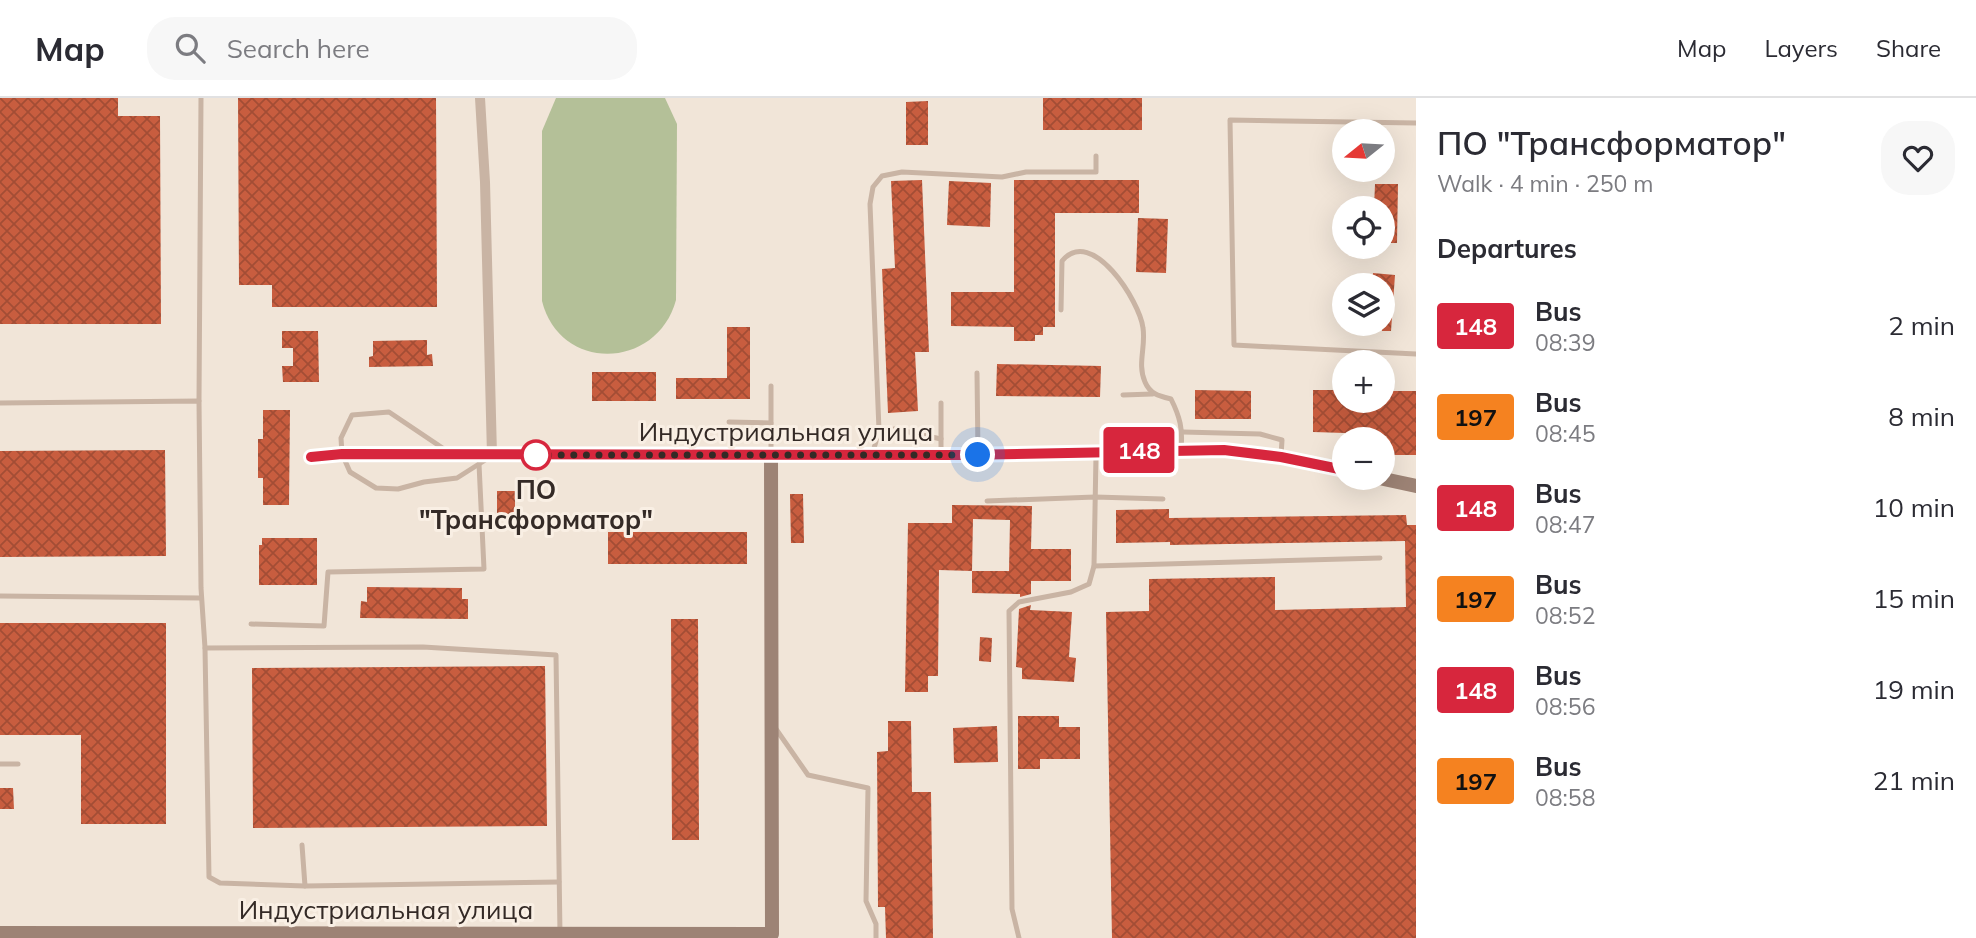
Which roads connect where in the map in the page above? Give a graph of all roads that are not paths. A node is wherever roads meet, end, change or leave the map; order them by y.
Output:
1 (201, 98) edge
2 (480, 98) edge
3 (1416, 123) edge
4 (1096, 156) dead end
5 (1061, 310) dead end
6 (1416, 354) edge
7 (976, 373) dead end
8 (771, 386) dead end
9 (1152, 394) junction
10 (1123, 395) dead end
11 (199, 401) junction
12 (941, 402) dead end
13 (0, 403) edge
14 (729, 422) dead end
15 (771, 423) junction
16 (878, 430) junction
17 (1183, 432) junction
18 (941, 439) junction
19 (1181, 449) junction
20 (1096, 452) junction
21 (342, 454) junction
22 (453, 455) junction
23 (492, 455) junction
24 (771, 455) junction
25 (872, 455) junction
26 (941, 455) junction
27 (978, 455) junction
28 (311, 457) dead end
29 (1281, 457) junction
30 (479, 464) junction
31 (1332, 468) edge
32 (1395, 481) edge
33 (1416, 486) edge
34 (1095, 496) junction
35 (1163, 499) dead end
36 (987, 501) dead end
37 (1380, 558) dead end
38 (1094, 566) junction
39 (0, 596) edge
40 (201, 598) junction
41 (251, 624) dead end
42 (205, 648) junction
43 (771, 722) junction
44 (0, 764) edge
45 (18, 764) dead end
46 (302, 845) dead end
47 (559, 882) junction
48 (305, 886) junction
49 (0, 933) edge
50 (560, 934) junction
51 (771, 936) edge
52 (876, 938) edge
53 (1019, 938) edge

1 - 11 lane
2 - 23 street
3 - 6 lane
4 - 16 lane
5 - 9 lane
7 - 27 lane
8 - 15 lane
9 - 10 lane
9 - 17 lane
11 - 13 lane
11 - 40 lane
12 - 18 lane
14 - 15 lane
15 - 24 lane
16 - 18 lane
16 - 25 lane
17 - 19 lane
17 - 29 lane
18 - 26 lane
19 - 20 street, Индустриальная улица
19 - 29 street, Индустриальная улица
20 - 27 street, Индустриальная улица
20 - 34 lane
21 - 22 street, Индустриальная улица
21 - 22 lane
21 - 28 street, Индустриальная улица
21 - 30 lane
22 - 23 street, Индустриальная улица
23 - 24 street, Индустриальная улица
23 - 30 lane
24 - 25 street, Индустриальная улица
24 - 43 street
25 - 26 street, Индустриальная улица
26 - 27 street, Индустриальная улица
29 - 31 street, Индустриальная улица
30 - 41 lane
32 - 33 street
34 - 35 lane
34 - 36 lane
34 - 38 lane
37 - 38 lane
38 - 53 lane
39 - 40 lane
40 - 42 lane
42 - 47 lane
42 - 48 lane
43 - 51 street
43 - 52 lane
44 - 45 lane
46 - 48 lane
47 - 48 lane
47 - 50 lane
49 - 50 street, Индустриальная улица
50 - 51 street, Индустриальная улица

